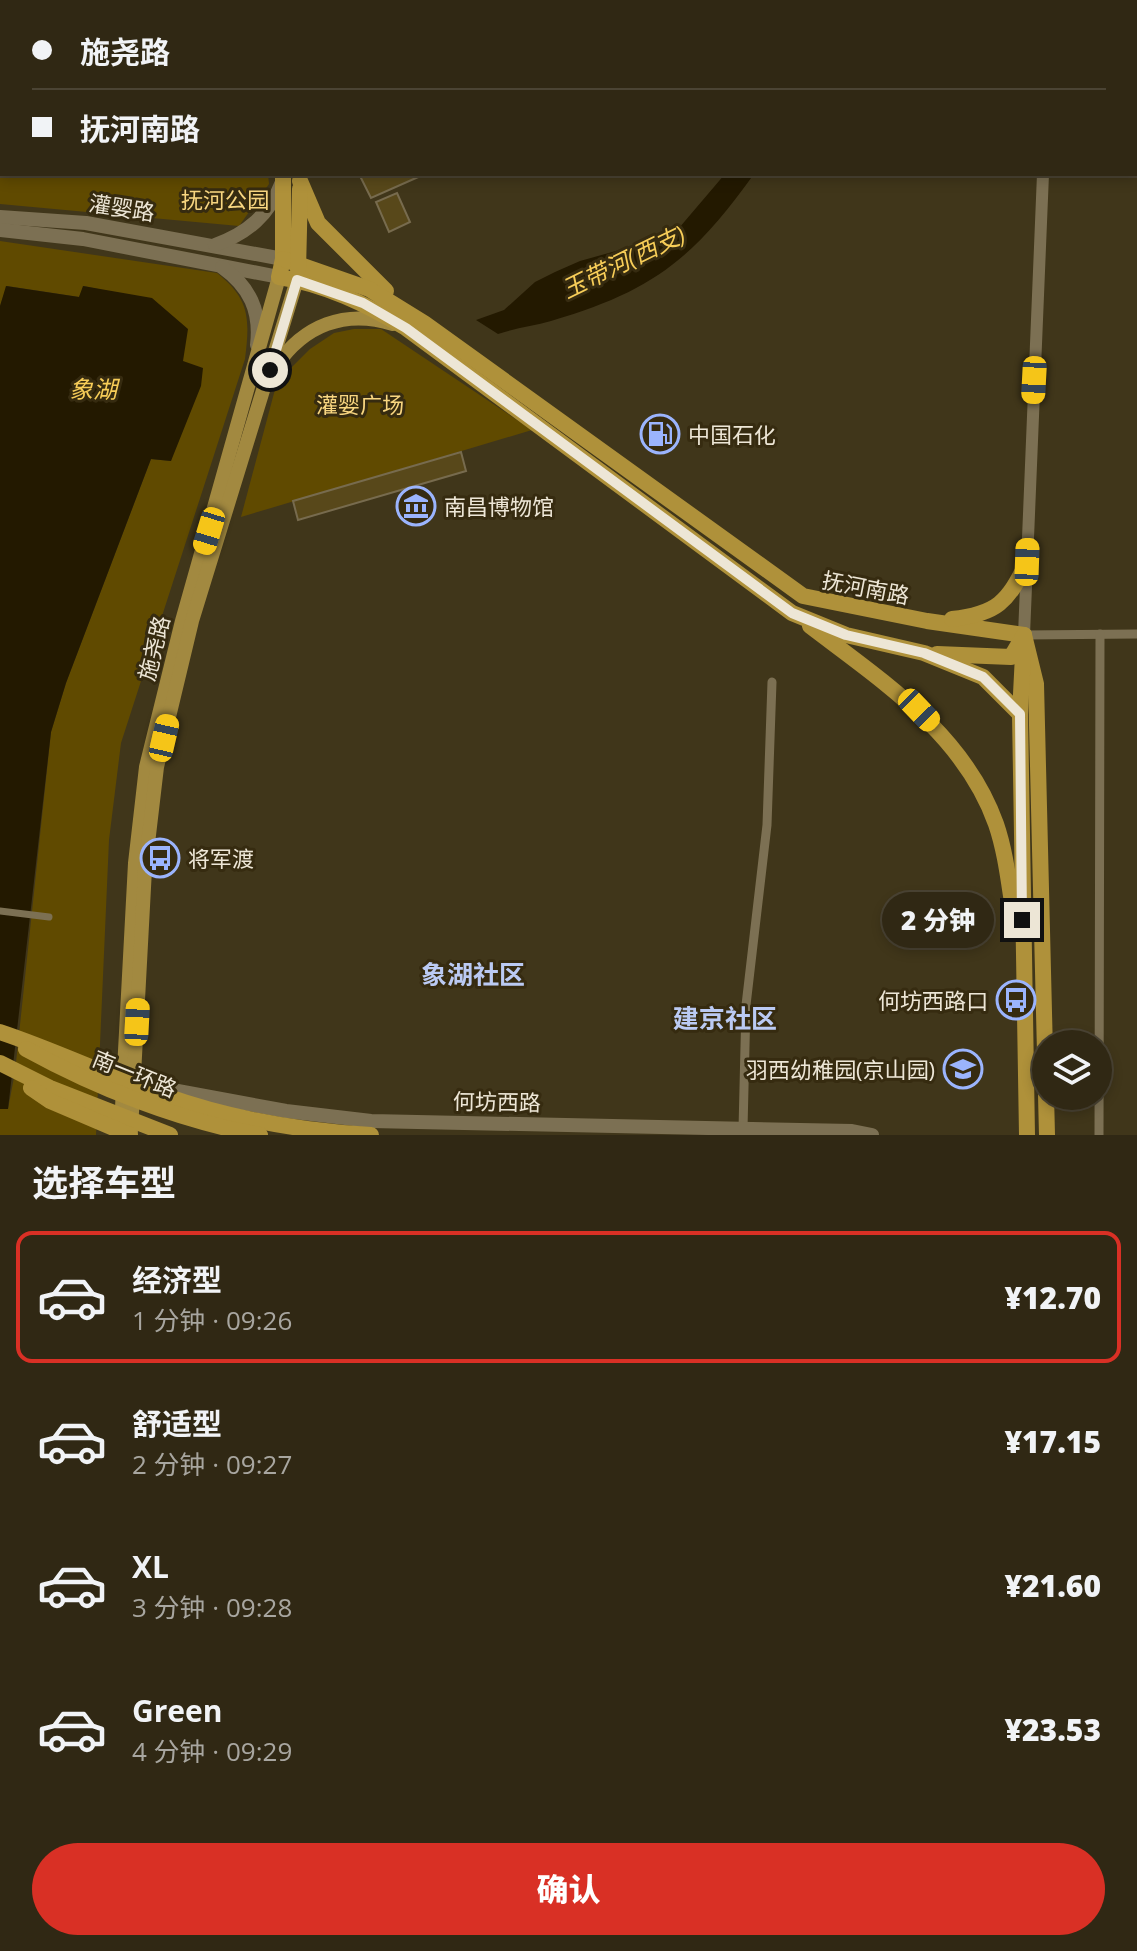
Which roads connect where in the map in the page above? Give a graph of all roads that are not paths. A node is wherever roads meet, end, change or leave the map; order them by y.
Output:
1 (1043, 176) edge
2 (291, 177) edge
3 (0, 217) edge
4 (0, 230) edge
5 (215, 245) junction
6 (219, 265) junction
7 (293, 267) junction
8 (279, 277) junction
9 (424, 323) junction
10 (406, 328) junction
11 (260, 378) junction
12 (1027, 562) junction
13 (792, 613) junction
14 (927, 621) junction
15 (1100, 634) junction
16 (1137, 634) edge
17 (1024, 635) junction
18 (924, 653) junction
19 (772, 682) dead end
20 (1020, 714) junction
21 (0, 911) edge
22 (49, 917) dead end
23 (1024, 981) junction
24 (0, 1033) edge
25 (0, 1065) edge
26 (129, 1082) junction
27 (743, 1129) junction
28 (121, 1135) edge
29 (130, 1135) edge
30 (170, 1135) edge
31 (260, 1135) edge
32 (371, 1135) edge
33 (872, 1135) edge
34 (1027, 1135) edge
35 (1047, 1135) edge
36 (1099, 1135) edge

1 - 12 street
2 - 5 main road
2 - 7 highway
2 - 9 highway
3 - 5 main road, 灌婴路
4 - 6 main road, 灌婴路
5 - 7 main road, 灌婴路
6 - 8 main road, 灌婴路
6 - 11 main road
7 - 8 highway
7 - 9 highway, 抚河南路
7 - 10 highway, 抚河南路
7 - 11 main road, 施尧路
8 - 11 main road, 施尧路
9 - 14 highway, 抚河南路
10 - 11 main road
10 - 13 highway, 抚河南路
11 - 26 main road, 施尧路
12 - 14 highway
12 - 17 street
13 - 18 highway, 抚河南路
13 - 23 highway
14 - 17 highway, 抚河南路
15 - 16 street
15 - 17 street
15 - 36 street
17 - 18 highway
17 - 20 highway
17 - 35 highway
18 - 20 highway, 抚河南路
19 - 27 street
20 - 23 highway
21 - 22 street
23 - 34 highway
24 - 31 highway, 南一环路
24 - 32 highway
25 - 29 highway
25 - 30 highway, 南一环路
26 - 27 main road, 何坊西路
26 - 28 main road, 施尧路
26 - 29 main road, 施尧路
27 - 33 main road, 何坊西路

